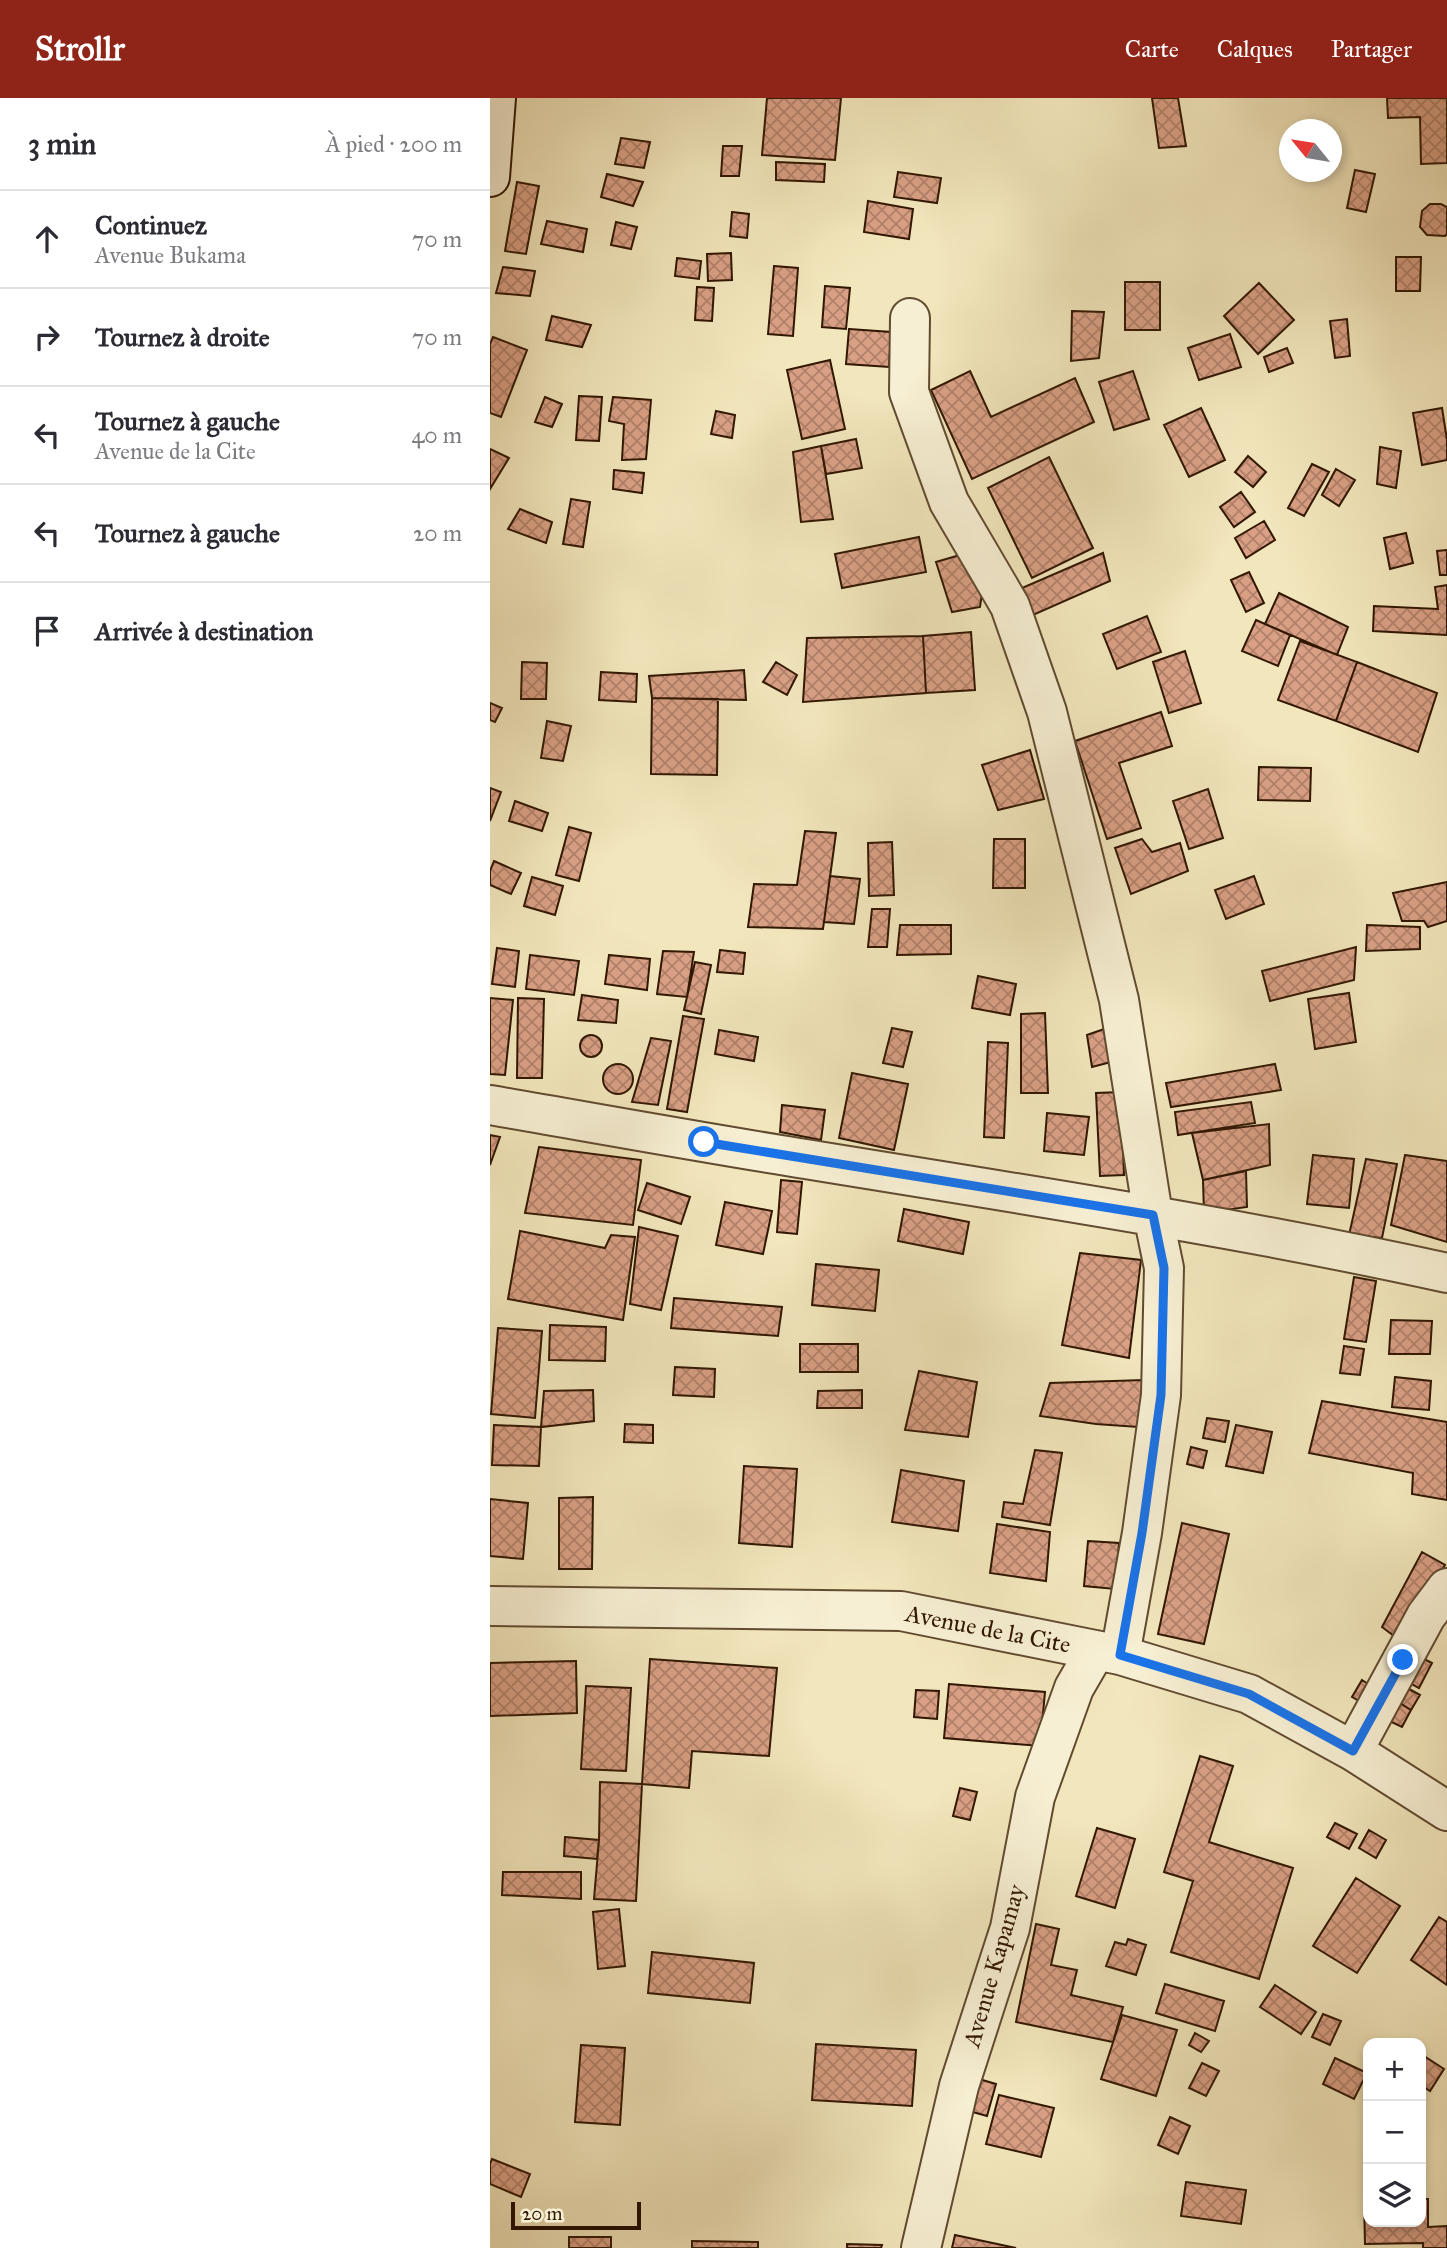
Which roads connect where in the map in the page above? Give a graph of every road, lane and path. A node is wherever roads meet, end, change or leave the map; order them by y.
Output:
1 (496, 98) edge
2 (490, 177) edge
3 (910, 318) dead end
4 (490, 1105) edge
5 (1153, 1215) junction
6 (1447, 1273) edge
7 (1447, 1588) edge
8 (490, 1606) edge
9 (1108, 1652) junction
10 (1353, 1751) junction
11 (1447, 1811) edge
12 (921, 2248) edge

1 - 2 street
3 - 5 street, Avenue Kapamay
4 - 5 street
5 - 6 street
5 - 9 street, Avenue Kapamay
7 - 10 street
8 - 9 street, Avenue de la Cite
9 - 10 street, Avenue de la Cite
9 - 12 street, Avenue Kapamay
10 - 11 street, Avenue de la Cite

